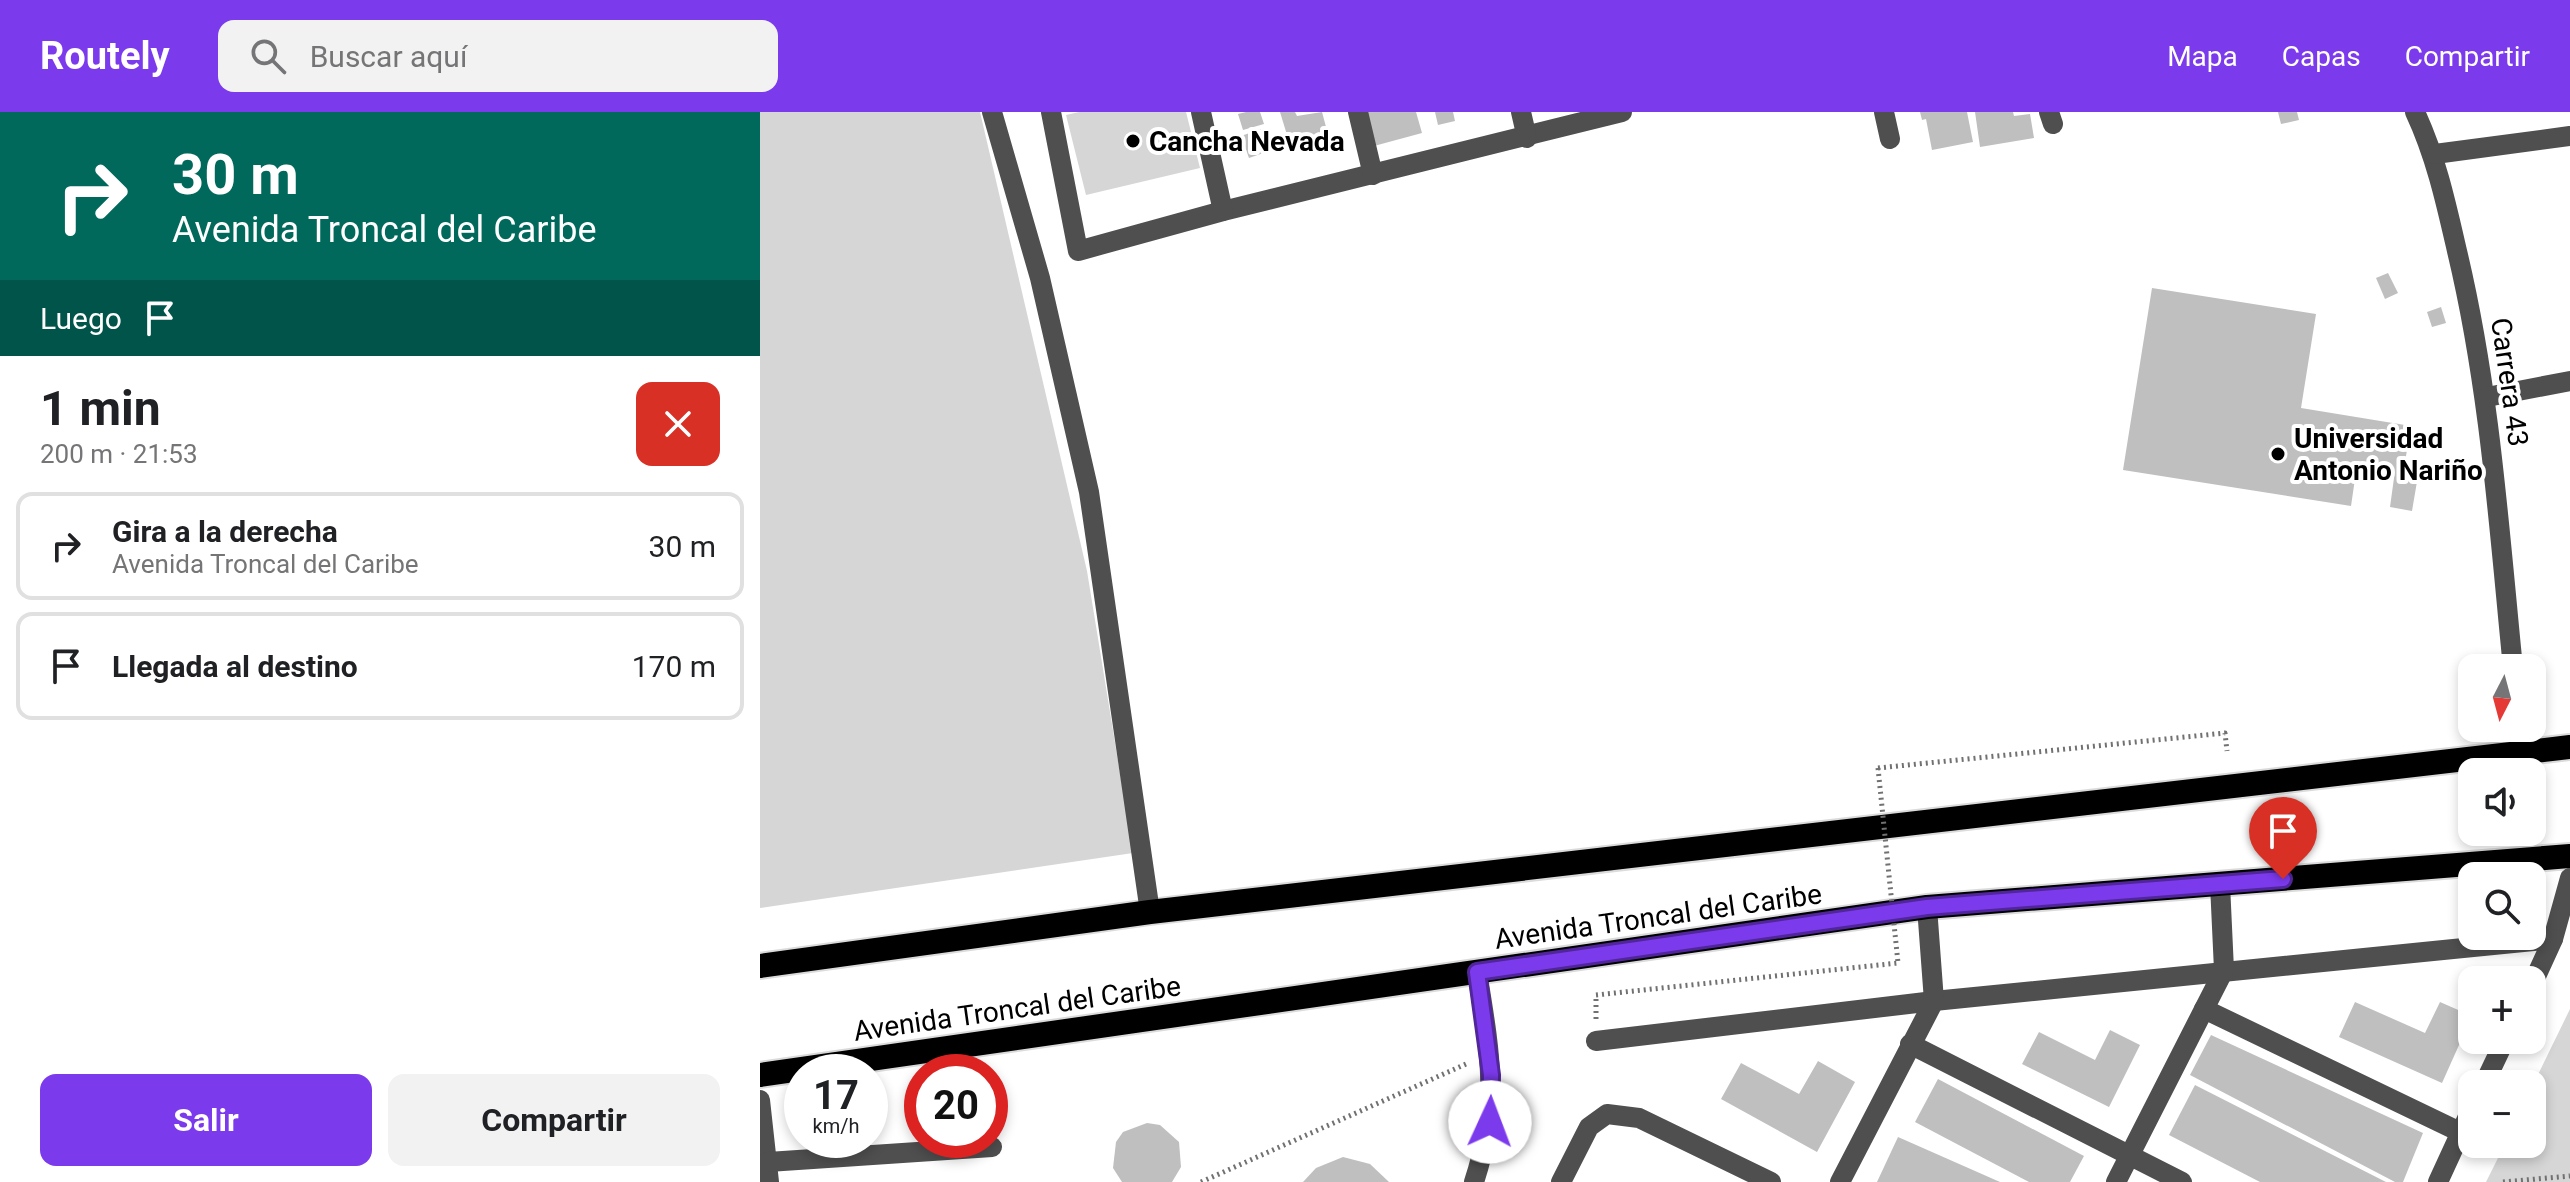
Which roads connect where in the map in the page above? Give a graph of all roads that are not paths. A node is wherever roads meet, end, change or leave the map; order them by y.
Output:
1 (992, 112) edge
2 (1051, 112) edge
3 (1201, 112) edge
4 (1358, 112) edge
5 (1521, 112) edge
6 (1622, 112) edge
7 (1884, 112) edge
8 (2415, 112) edge
9 (2570, 136) edge
10 (1527, 138) junction
11 (1890, 139) dead end
12 (2435, 154) junction
13 (1373, 175) junction
14 (1223, 211) junction
15 (2570, 381) edge
16 (2487, 397) junction
17 (2512, 654) edge
18 (2496, 742) edge
19 (2539, 742) edge
20 (2570, 747) edge
21 (2570, 856) edge
22 (2570, 878) edge
23 (2220, 884) junction
24 (1927, 907) junction
25 (1150, 912) junction
26 (2553, 939) junction
27 (760, 966) edge
28 (2541, 966) edge
29 (2224, 970) junction
30 (1477, 972) junction
31 (1934, 1001) junction
32 (2204, 1009) junction
33 (1596, 1041) road end
34 (1910, 1044) junction
35 (760, 1075) edge
36 (760, 1100) edge
37 (2458, 1131) edge
38 (2458, 1137) edge
39 (2128, 1155) junction
40 (904, 1157) edge
41 (768, 1172) edge
42 (1474, 1182) edge
43 (1561, 1182) edge
44 (1771, 1182) edge
45 (1840, 1182) edge
46 (2116, 1182) edge
47 (2182, 1182) edge
48 (2438, 1182) edge

1 - 25 street
2 - 14 street
3 - 14 street
4 - 13 street
5 - 10 street
6 - 10 street
7 - 11 street
8 - 12 street, Carrera 43
9 - 12 street
10 - 13 street
12 - 16 street, Carrera 43
13 - 14 street
15 - 16 street
16 - 17 street, Carrera 43
18 - 25 highway
19 - 20 highway
21 - 23 highway, Avenida Troncal del Caribe
22 - 26 street
23 - 24 highway, Avenida Troncal del Caribe
23 - 29 street
24 - 30 highway, Avenida Troncal del Caribe
24 - 31 street
25 - 27 highway
26 - 28 street
26 - 29 street
29 - 31 street
29 - 32 street
30 - 35 highway, Avenida Troncal del Caribe
30 - 42 street
31 - 33 street
31 - 34 street
32 - 37 street
32 - 39 street
34 - 39 street
34 - 45 street
36 - 41 street
38 - 48 street
39 - 46 street
39 - 47 street
40 - 41 street
43 - 44 street

